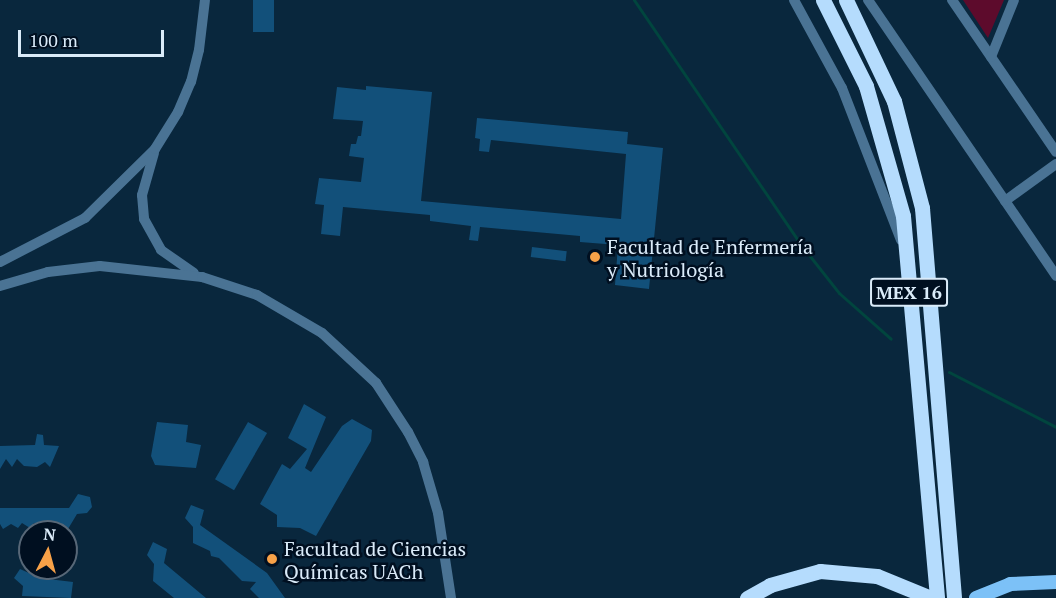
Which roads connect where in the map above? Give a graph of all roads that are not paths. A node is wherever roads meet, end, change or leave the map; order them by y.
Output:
1 (205, 0) edge
2 (794, 0) edge
3 (823, 0) edge
4 (846, 0) edge
5 (868, 0) edge
6 (952, 0) edge
7 (1014, 0) edge
8 (991, 57) junction
9 (155, 149) junction
10 (1056, 152) edge
11 (1056, 164) edge
12 (116, 191) junction
13 (142, 197) junction
14 (1005, 201) junction
15 (161, 250) junction
16 (906, 253) junction
17 (0, 262) edge
18 (146, 269) junction
19 (1056, 276) edge
20 (202, 277) junction
21 (0, 286) edge
22 (1056, 582) edge
23 (925, 594) edge
24 (451, 598) edge
25 (747, 598) edge
26 (937, 598) edge
27 (954, 598) edge
28 (976, 598) edge

1 - 9 street
2 - 16 street
3 - 16 highway, MEX 16
4 - 27 highway, MEX 16
5 - 14 street
6 - 8 street
7 - 8 street
8 - 10 street
9 - 12 street
9 - 13 street
11 - 14 street
12 - 13 street
12 - 17 street
13 - 15 street
14 - 19 street
15 - 18 street
15 - 20 street
16 - 26 highway, MEX 16
18 - 20 street
18 - 21 street
20 - 24 street
22 - 28 main road
23 - 25 highway

